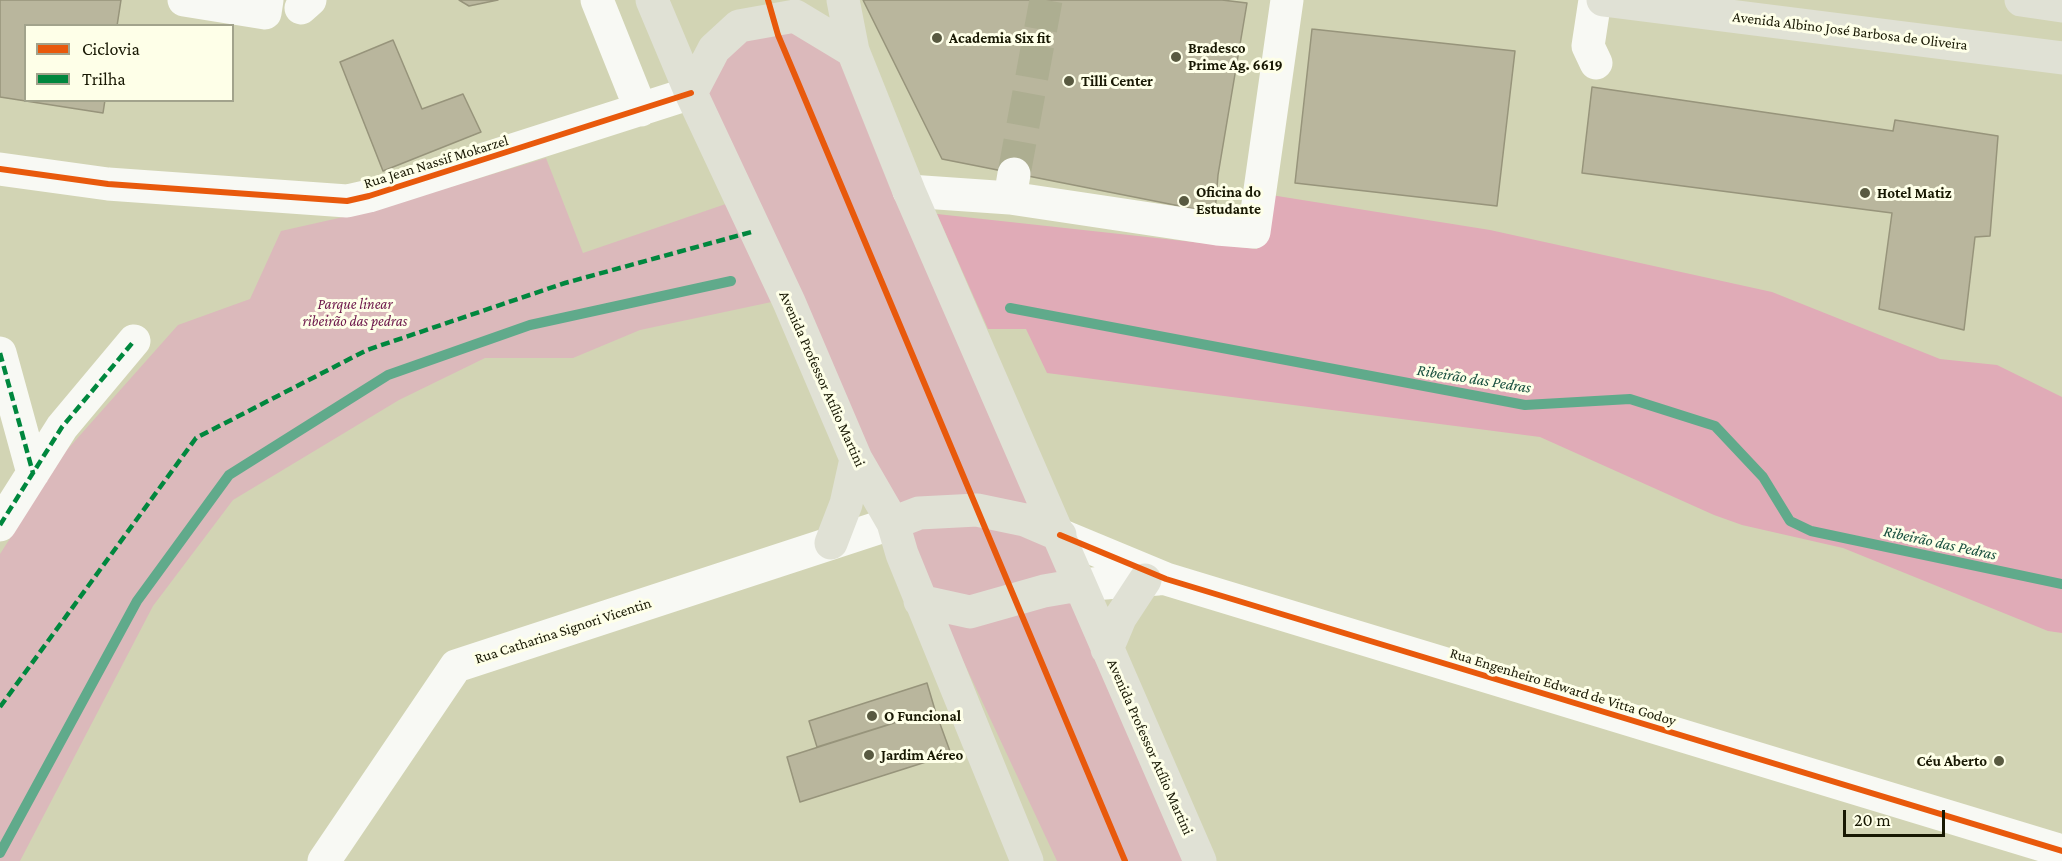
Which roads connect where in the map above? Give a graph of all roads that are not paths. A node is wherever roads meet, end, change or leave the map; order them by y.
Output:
1 (184, 0) edge
2 (267, 0) edge
3 (597, 0) edge
4 (652, 0) edge
5 (843, 0) edge
6 (1287, 0) edge
7 (1595, 0) edge
8 (1603, 0) edge
9 (2022, 0) edge
10 (2062, 6) edge
11 (853, 51) junction
12 (2062, 58) edge
13 (1589, 63) dead end
14 (691, 93) junction
15 (641, 110) junction
16 (0, 169) edge
17 (909, 191) junction
18 (134, 341) dead end
19 (0, 353) edge
20 (856, 459) junction
21 (33, 473) junction
22 (893, 523) junction
23 (0, 525) edge
24 (1060, 535) junction
25 (831, 543) junction
26 (1156, 579) junction
27 (1079, 585) junction
28 (920, 600) junction
29 (1107, 649) junction
30 (2062, 851) edge
31 (324, 861) edge
32 (1027, 861) edge
33 (1200, 861) edge

1 - 2 street
3 - 15 street
4 - 14 main road, Avenida Professor Atílio Martini
5 - 11 main road, Avenida Professor Atílio Martini
6 - 17 street
7 - 13 street
8 - 12 main road, Avenida Albino José Barbosa de Oliveira
9 - 10 main road
11 - 14 main road
11 - 17 main road, Avenida Professor Atílio Martini
14 - 15 street, Rua Jean Nassif Mokarzel
14 - 20 main road, Avenida Professor Atílio Martini
15 - 16 street, Rua Jean Nassif Mokarzel
17 - 24 main road, Avenida Professor Atílio Martini
18 - 21 street
19 - 21 street
20 - 22 main road, Avenida Professor Atílio Martini
20 - 25 main road
21 - 23 street
22 - 24 main road
22 - 25 street, Rua Catharina Signori Vicentin
22 - 28 main road, Avenida Professor Atílio Martini
24 - 26 street, Rua Engenheiro Edward de Vitta Godoy
24 - 27 main road, Avenida Professor Atílio Martini
25 - 31 street, Rua Catharina Signori Vicentin
26 - 27 street, Rua Engenheiro Edward de Vitta Godoy
26 - 29 main road
26 - 30 street, Rua Engenheiro Edward de Vitta Godoy
27 - 28 main road
27 - 29 main road, Avenida Professor Atílio Martini
28 - 32 main road, Avenida Professor Atílio Martini
29 - 33 main road, Avenida Professor Atílio Martini

